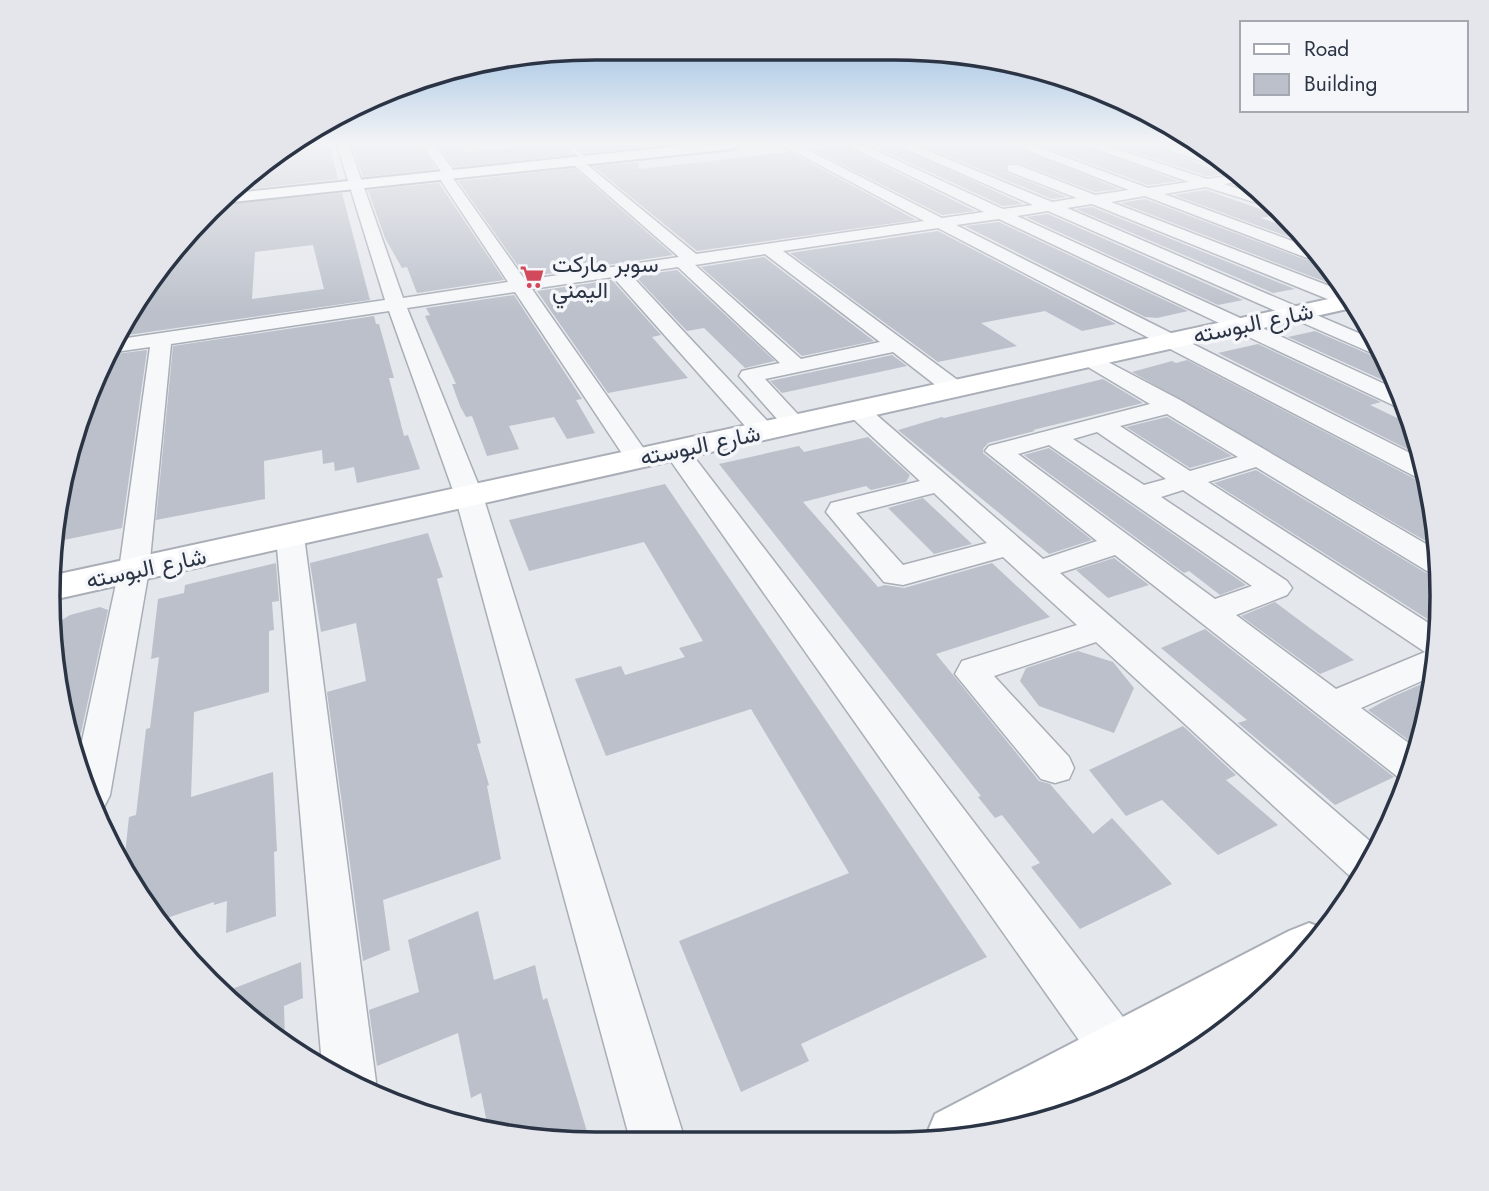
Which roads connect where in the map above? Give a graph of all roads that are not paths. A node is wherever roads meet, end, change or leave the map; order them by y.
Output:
1 (360, 201) edge
2 (465, 201) edge
3 (624, 201) edge
4 (896, 201) edge
5 (972, 201) edge
6 (1036, 201) edge
7 (1091, 201) edge
8 (1096, 201) edge
9 (1170, 201) edge
10 (1051, 207) junction
11 (1001, 214) junction
12 (940, 223) junction
13 (1282, 226) edge
14 (1253, 232) junction
15 (769, 249) junction
16 (1303, 250) edge
17 (688, 261) junction
18 (617, 271) junction
19 (522, 286) junction
20 (1338, 297) edge
21 (396, 304) junction
22 (1343, 304) edge
23 (1295, 314) junction
24 (1241, 326) junction
25 (161, 340) junction
26 (1171, 341) junction
27 (1366, 344) edge
28 (121, 345) edge
29 (897, 345) junction
30 (1091, 359) junction
31 (796, 366) junction
32 (955, 389) junction
33 (1391, 396) edge
34 (1171, 405) junction
35 (857, 410) junction
36 (1099, 423) junction
37 (795, 424) junction
38 (763, 431) junction
39 (1052, 436) junction
40 (676, 450) junction
41 (1260, 458) junction
42 (638, 459) junction
43 (1413, 465) edge
44 (1188, 479) junction
45 (938, 484) junction
46 (1140, 495) junction
47 (469, 496) junction
48 (290, 536) junction
49 (1121, 543) junction
50 (1008, 546) junction
51 (1428, 558) edge
52 (134, 570) junction
53 (1037, 571) junction
54 (60, 586) edge
55 (1213, 612) junction
56 (1101, 629) junction
57 (1427, 638) edge
58 (1425, 666) edge
59 (1333, 705) junction
60 (1404, 759) edge
61 (1055, 768) dead end
62 (93, 781) edge
63 (1360, 859) edge
64 (1283, 964) edge
65 (1118, 1052) junction
66 (349, 1071) edge
67 (987, 1123) edge
68 (656, 1132) edge

1 - 21 street
2 - 19 street
3 - 17 street
4 - 12 street
5 - 11 street
6 - 10 street
7 - 10 street
8 - 20 street
9 - 14 street
10 - 11 street
10 - 23 street
11 - 12 street
11 - 24 street
12 - 15 street
12 - 26 street
13 - 14 street
14 - 16 street
15 - 17 street
15 - 29 street
17 - 18 street
17 - 31 street
18 - 19 street
18 - 38 street
19 - 21 street
19 - 42 street
21 - 25 street
21 - 47 street
22 - 23 main road, شارع البوسته
23 - 24 main road, شارع البوسته
23 - 27 street
24 - 26 main road, شارع البوسته
24 - 33 street
25 - 28 street
25 - 52 street
26 - 30 main road, شارع البوسته
26 - 43 street
29 - 31 street
29 - 32 street
30 - 32 main road, شارع البوسته
30 - 34 street
31 - 37 street
32 - 35 main road, شارع البوسته
34 - 36 street
34 - 41 street
35 - 37 main road, شارع البوسته
35 - 45 street
36 - 39 street
36 - 44 street
37 - 38 main road, شارع البوسته
38 - 40 main road, شارع البوسته
39 - 46 street
39 - 49 street
40 - 42 main road, شارع البوسته
40 - 65 street
41 - 44 street
41 - 51 street
42 - 47 main road, شارع البوسته
44 - 46 street
44 - 57 street
45 - 50 street
45 - 50 street
46 - 55 street
47 - 48 main road, شارع البوسته
47 - 68 street
48 - 52 main road, شارع البوسته
48 - 66 street
49 - 53 street
49 - 55 street
50 - 53 street
52 - 54 main road, شارع البوسته
52 - 62 street
53 - 56 street
55 - 59 street
56 - 61 street
56 - 63 street
58 - 59 street
59 - 60 street
64 - 65 main road
65 - 67 main road

